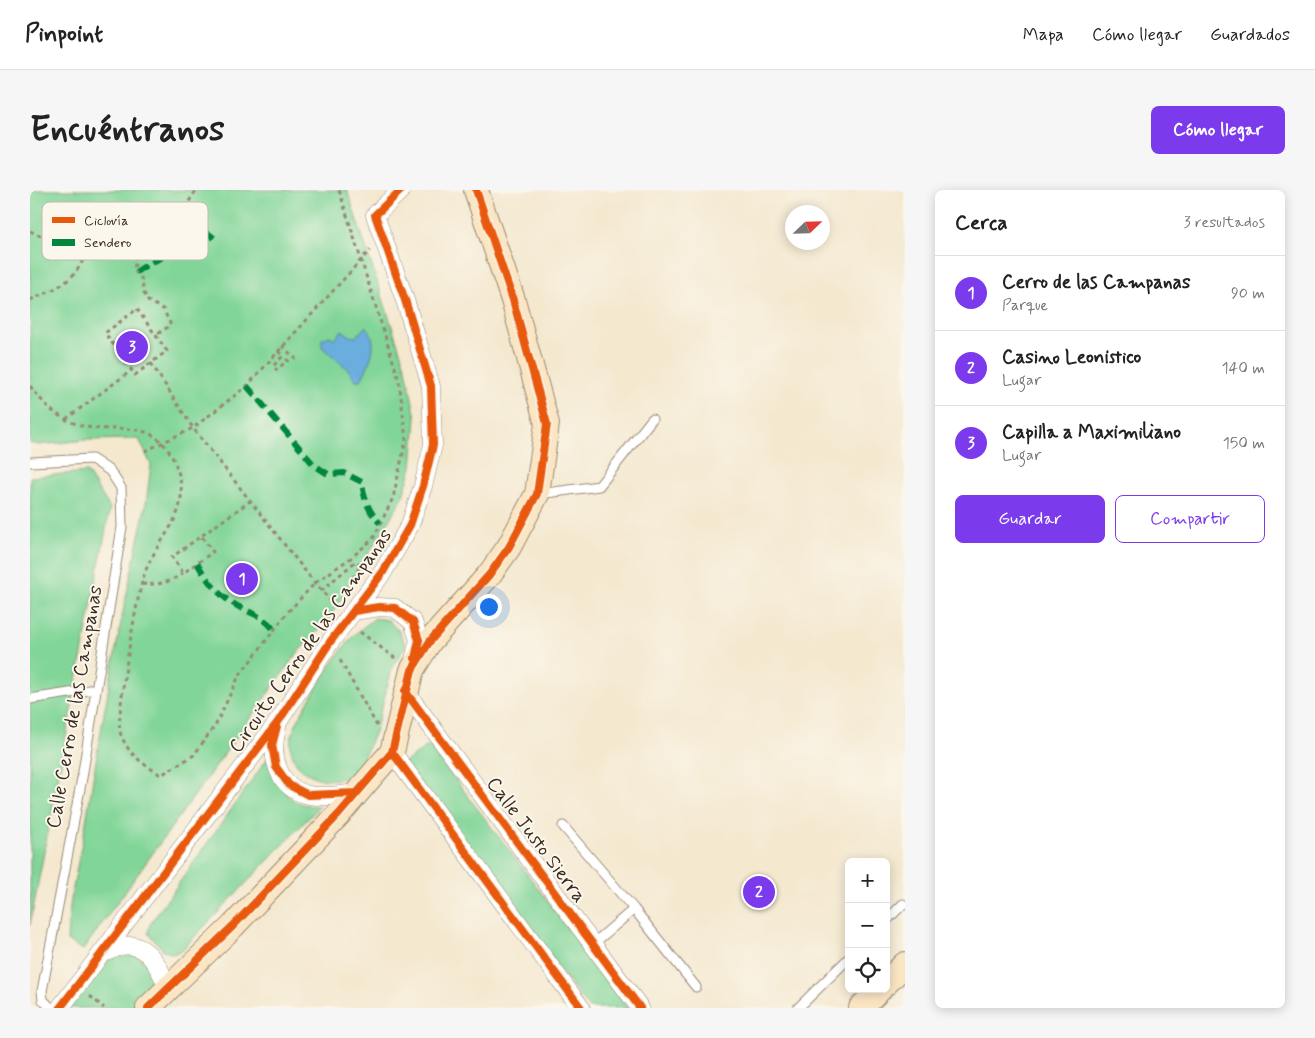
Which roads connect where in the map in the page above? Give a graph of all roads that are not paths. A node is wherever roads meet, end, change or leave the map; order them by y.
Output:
1 (401, 190) edge
2 (476, 190) edge
3 (493, 190) edge
4 (495, 244) junction
5 (652, 419) dead end
6 (30, 462) edge
7 (537, 494) junction
8 (350, 616) junction
9 (408, 680) junction
10 (96, 689) junction
11 (30, 699) edge
12 (278, 722) junction
13 (392, 752) junction
14 (356, 793) junction
15 (562, 826) dead end
16 (903, 904) dead end
17 (634, 910) junction
18 (890, 917) edge
19 (593, 944) junction
20 (102, 954) junction
21 (845, 962) edge
22 (905, 964) edge
23 (890, 979) edge
24 (696, 987) dead end
25 (168, 989) junction
26 (876, 993) edge
27 (51, 1008) edge
28 (60, 1008) edge
29 (148, 1008) edge
30 (581, 1008) edge
31 (640, 1008) edge
32 (798, 1008) edge
33 (861, 1008) edge

1 - 8 street, Circuito Cerro de las Campanas
2 - 4 street
3 - 4 street
4 - 7 street
5 - 7 lane
6 - 10 lane, Calle Cerro de las Campanas
7 - 9 street
8 - 9 street
8 - 12 street, Circuito Cerro de las Campanas
9 - 13 street
9 - 19 street, Calle Justo Sierra
10 - 11 lane
10 - 27 lane, Calle Cerro de las Campanas
12 - 14 street
12 - 20 street, Circuito Cerro de las Campanas
13 - 14 street
13 - 30 street
14 - 25 street
15 - 17 lane
16 - 18 lane
17 - 19 lane
17 - 24 lane
19 - 31 street, Calle Justo Sierra
20 - 25 street
20 - 28 street, Circuito Cerro de las Campanas
21 - 32 lane
22 - 23 street
25 - 29 street
26 - 33 street

